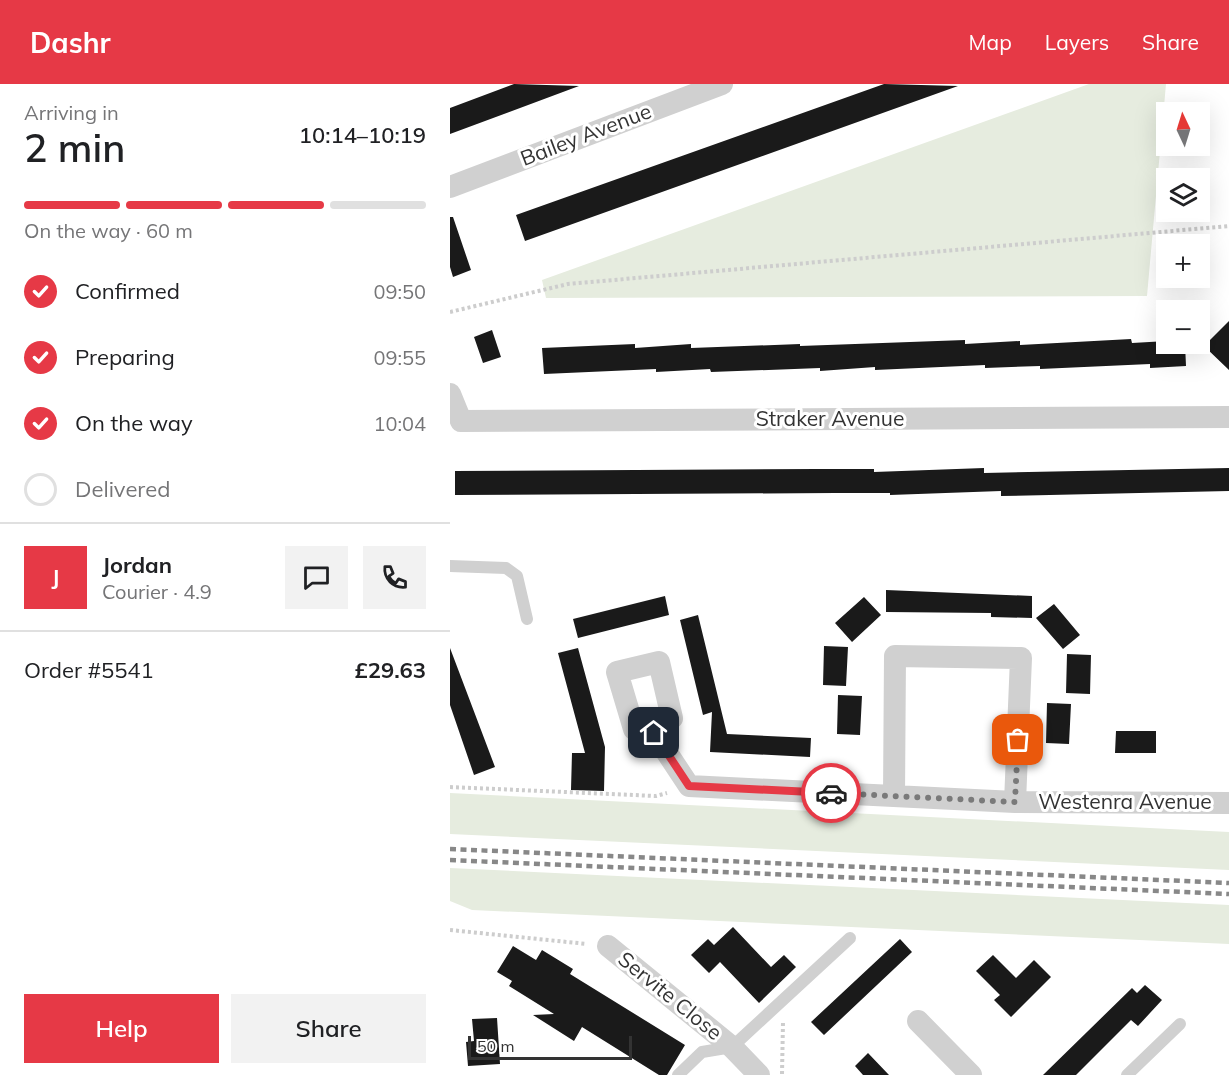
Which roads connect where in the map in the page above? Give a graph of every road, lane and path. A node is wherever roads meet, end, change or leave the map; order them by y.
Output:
1 (722, 84) edge
2 (450, 187) edge
3 (1229, 226) edge
4 (450, 312) edge
5 (450, 394) edge
6 (1229, 417) edge
7 (450, 566) edge
8 (527, 619) dead end
9 (654, 733) dead end
10 (689, 786) junction
11 (450, 787) edge
12 (894, 796) junction
13 (1015, 802) junction
14 (1229, 803) edge
15 (450, 930) edge
16 (850, 938) dead end
17 (608, 946) joint
18 (783, 1000) junction
19 (918, 1021) dead end
20 (1180, 1024) dead end
21 (732, 1047) junction
22 (678, 1075) edge
23 (759, 1075) edge
24 (782, 1075) edge
25 (970, 1075) edge
26 (1127, 1075) edge

1 - 2 street, Bailey Avenue
3 - 4 path
5 - 6 street, Straker Avenue
7 - 8 lane
9 - 10 street
10 - 11 path
10 - 12 street, Westenra Avenue
12 - 13 street, Westenra Avenue
12 - 13 street
13 - 14 street, Westenra Avenue
15 - 17 path
16 - 18 lane
17 - 21 street, Servite Close
18 - 21 lane
18 - 24 path
19 - 25 street
20 - 26 lane
21 - 22 lane
21 - 23 street, Servite Close

